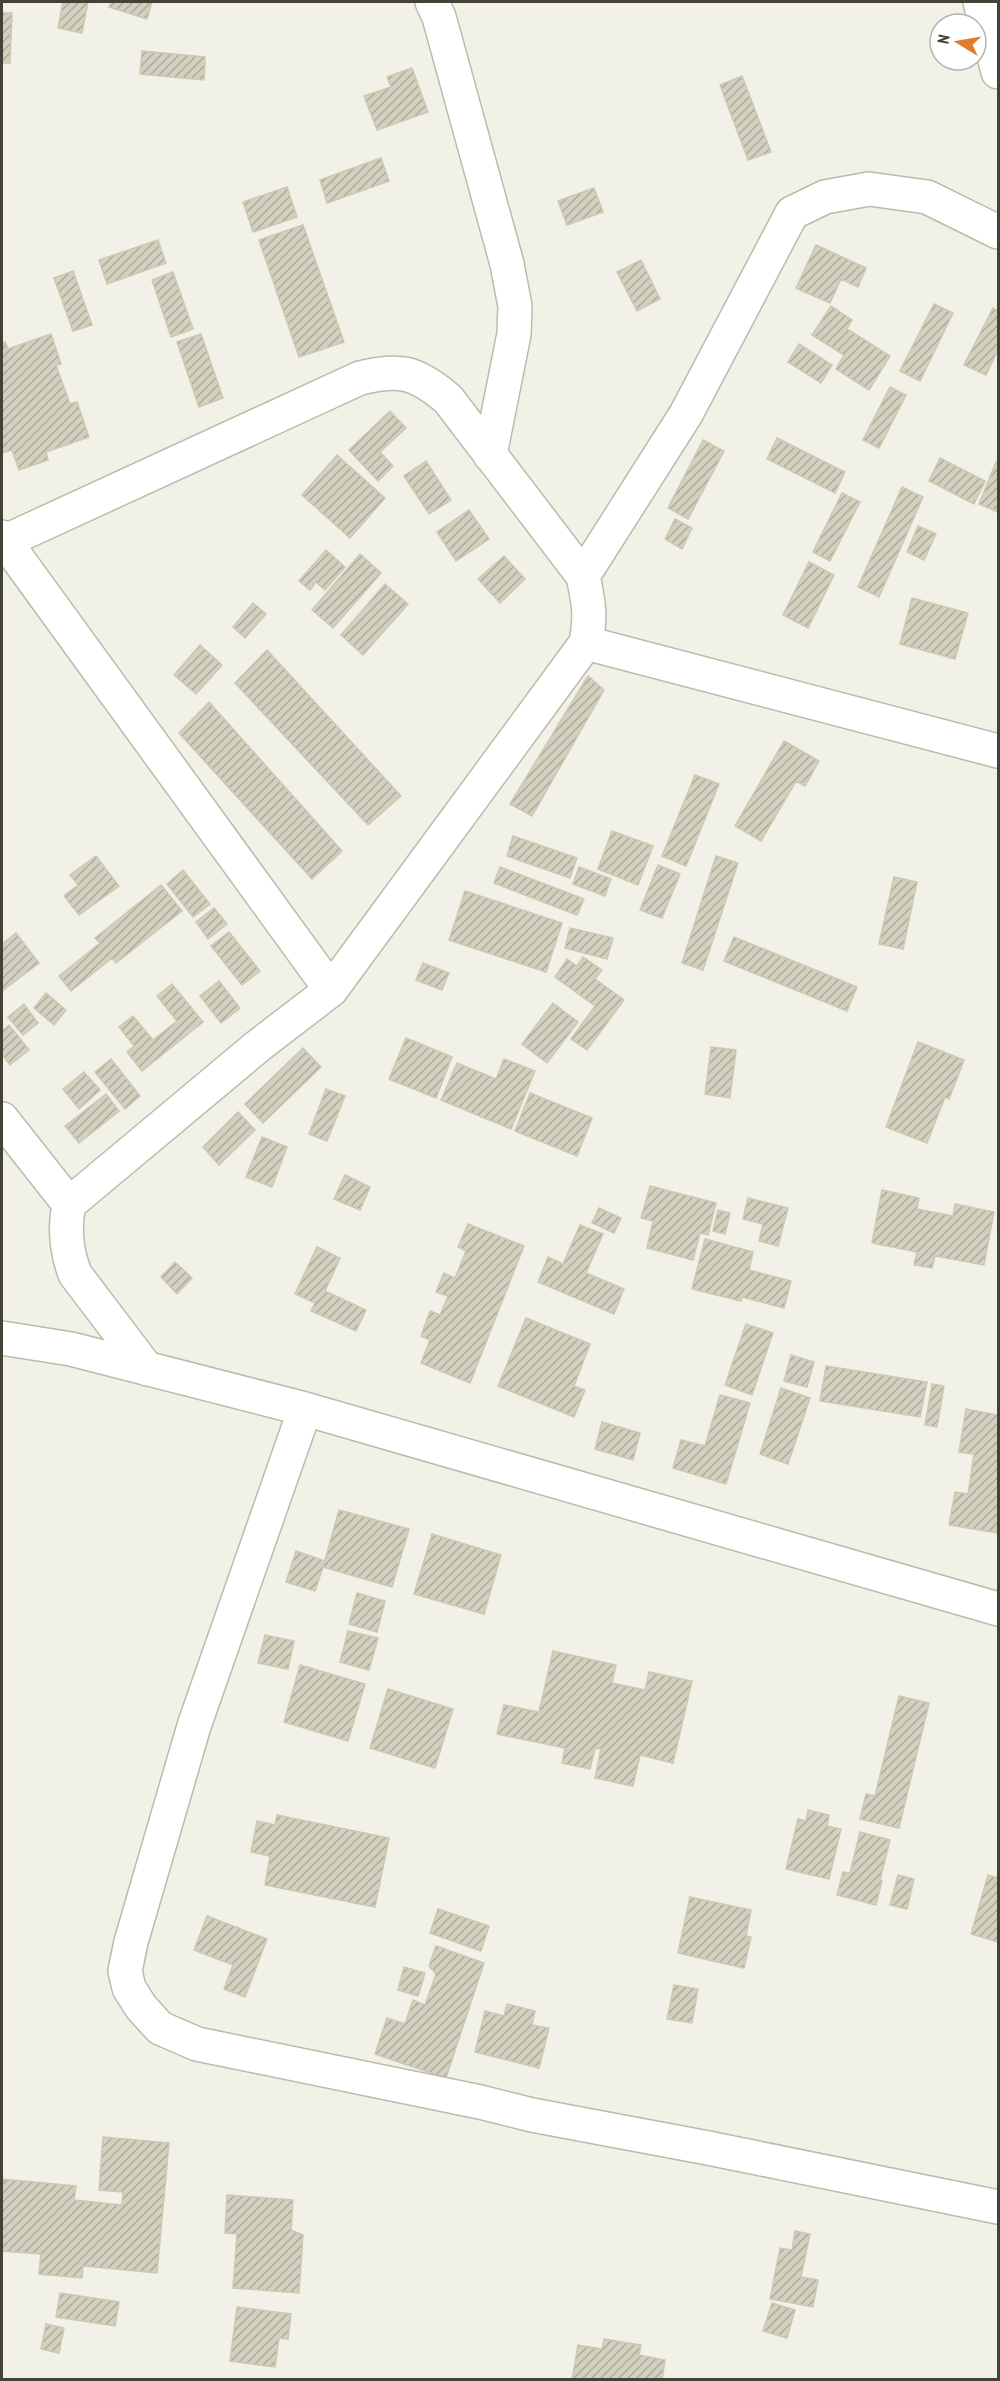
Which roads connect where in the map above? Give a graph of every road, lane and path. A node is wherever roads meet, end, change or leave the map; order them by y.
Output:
1 (432, 2) edge
2 (980, 2) edge
3 (999, 72) edge
4 (999, 232) edge
5 (490, 455) junction
6 (4, 539) edge
7 (583, 576) junction
8 (586, 643) junction
9 (999, 751) edge
10 (331, 990) junction
11 (2, 1119) edge
12 (69, 1204) junction
13 (2, 1338) edge
14 (147, 1369) junction
15 (305, 1409) junction
16 (999, 1610) edge
17 (999, 2207) edge

1 - 5 street
2 - 3 street
4 - 7 street
5 - 6 street
5 - 7 street
6 - 10 street
7 - 8 street
8 - 9 street
8 - 10 street
10 - 12 street
11 - 12 street
12 - 14 street
13 - 14 street
14 - 15 street
15 - 16 street
15 - 17 street

